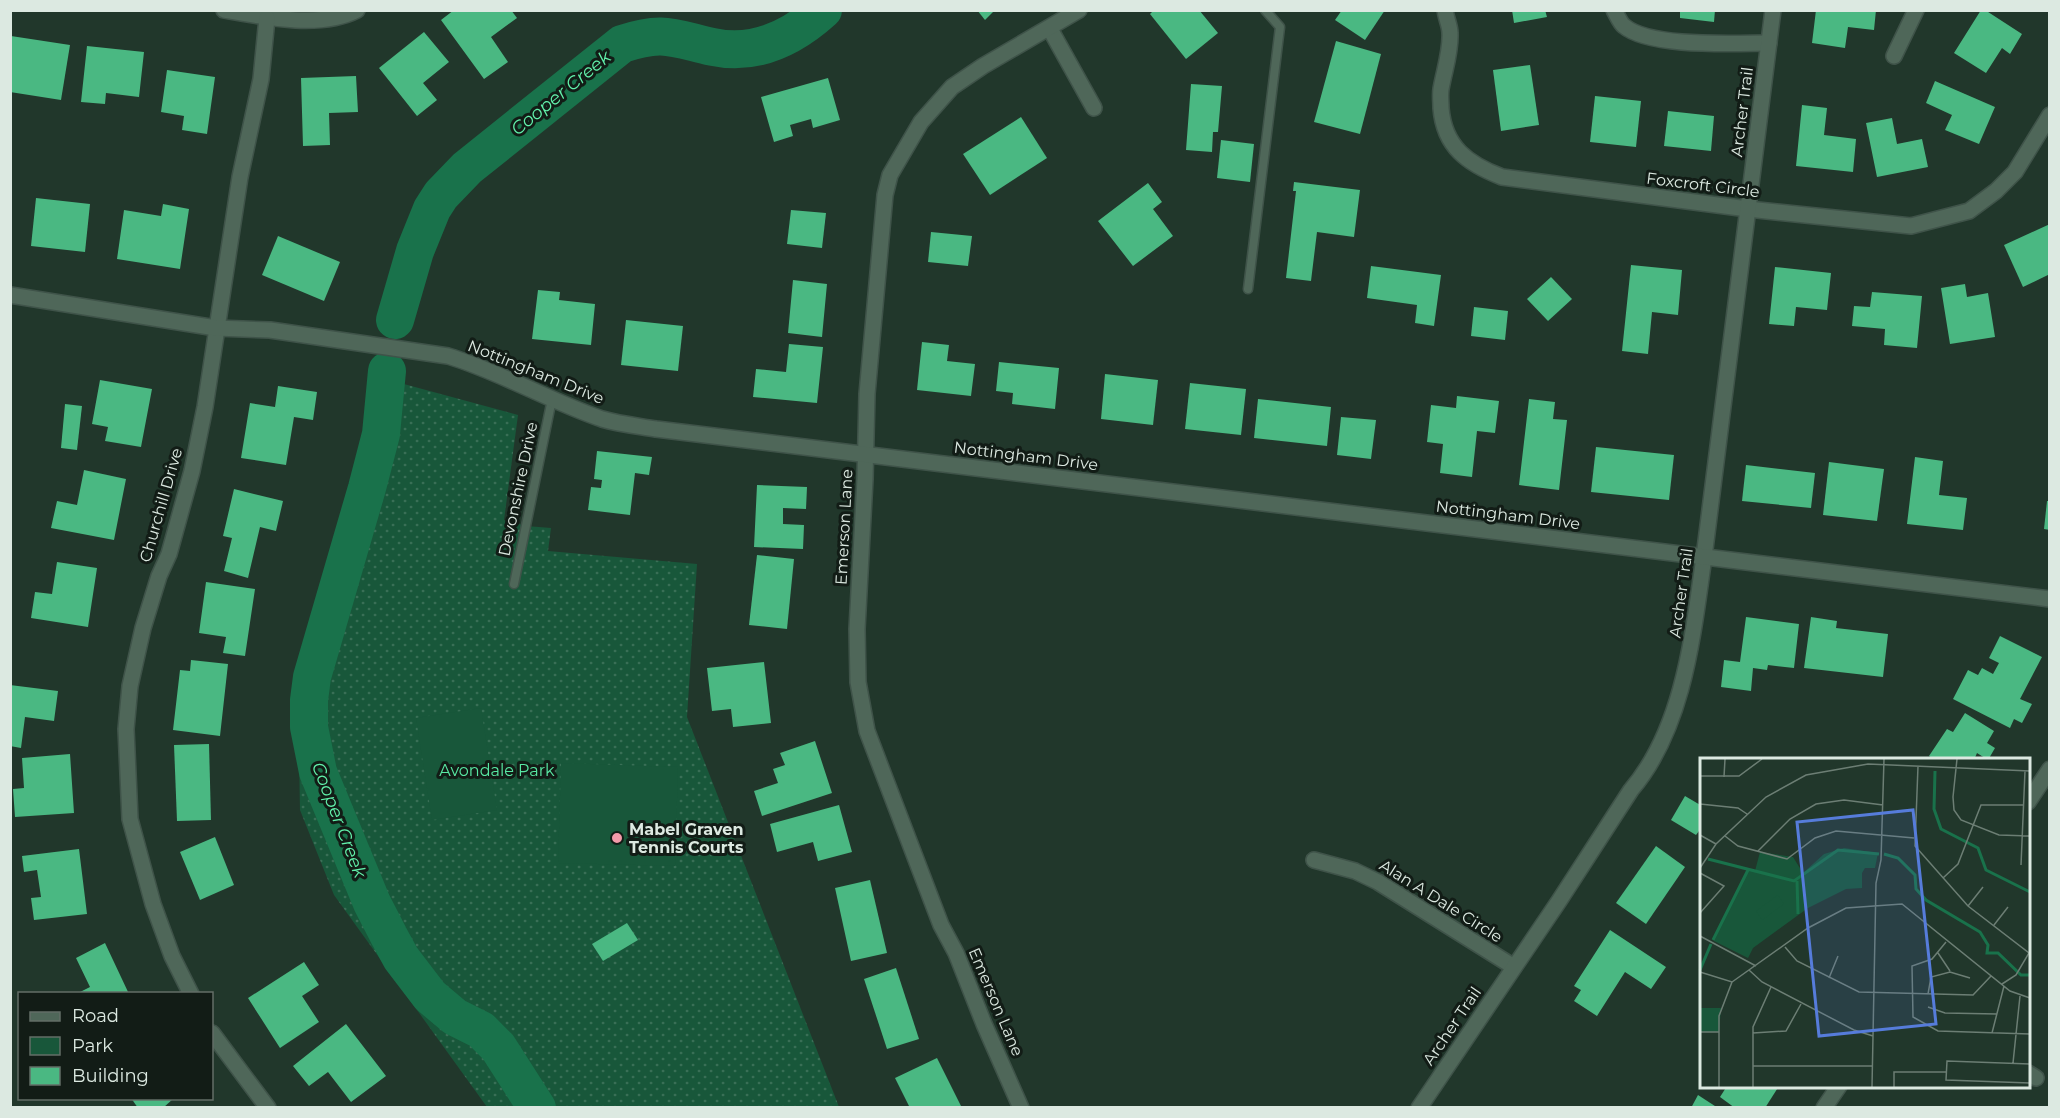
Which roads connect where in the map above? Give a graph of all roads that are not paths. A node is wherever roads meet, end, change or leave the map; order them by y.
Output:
1 (224, 10) edge
2 (357, 10) edge
3 (1079, 10) edge
4 (1265, 10) edge
5 (1445, 10) edge
6 (1614, 10) edge
7 (1773, 10) edge
8 (1916, 10) edge
9 (267, 18) junction
10 (1050, 29) junction
11 (1769, 43) junction
12 (1894, 56) dead end
13 (1094, 108) dead end
14 (2049, 115) edge
15 (1748, 209) junction
16 (1248, 290) dead end
17 (10, 295) edge
18 (216, 328) junction
19 (552, 399) junction
20 (864, 454) junction
21 (1704, 557) junction
22 (514, 584) dead end
23 (2049, 599) edge
24 (2049, 769) edge
25 (2030, 799) edge
26 (1314, 860) dead end
27 (1514, 967) junction
28 (190, 992) edge
29 (213, 1034) edge
30 (1838, 1088) edge
31 (268, 1107) edge
32 (1021, 1107) edge
33 (1419, 1107) edge
34 (1824, 1107) edge

1 - 9 street
2 - 9 street
3 - 10 street, Emerson Lane
4 - 16 lane
5 - 15 street, Foxcroft Circle
6 - 11 street
7 - 11 street, Archer Trail
8 - 12 street
9 - 18 street, Churchill Drive
10 - 13 street
10 - 20 street, Emerson Lane
11 - 15 street, Archer Trail
14 - 15 street, Foxcroft Circle
15 - 21 street, Archer Trail
17 - 18 street, Nottingham Drive
18 - 19 street, Nottingham Drive
18 - 28 street, Churchill Drive
19 - 20 street, Nottingham Drive
19 - 22 lane, Devonshire Drive
20 - 21 street, Nottingham Drive
20 - 32 street, Emerson Lane
21 - 23 street, Nottingham Drive
21 - 27 street, Archer Trail
24 - 25 street
26 - 27 street, Alan A Dale Circle
27 - 33 street, Archer Trail
29 - 31 street
30 - 34 street

